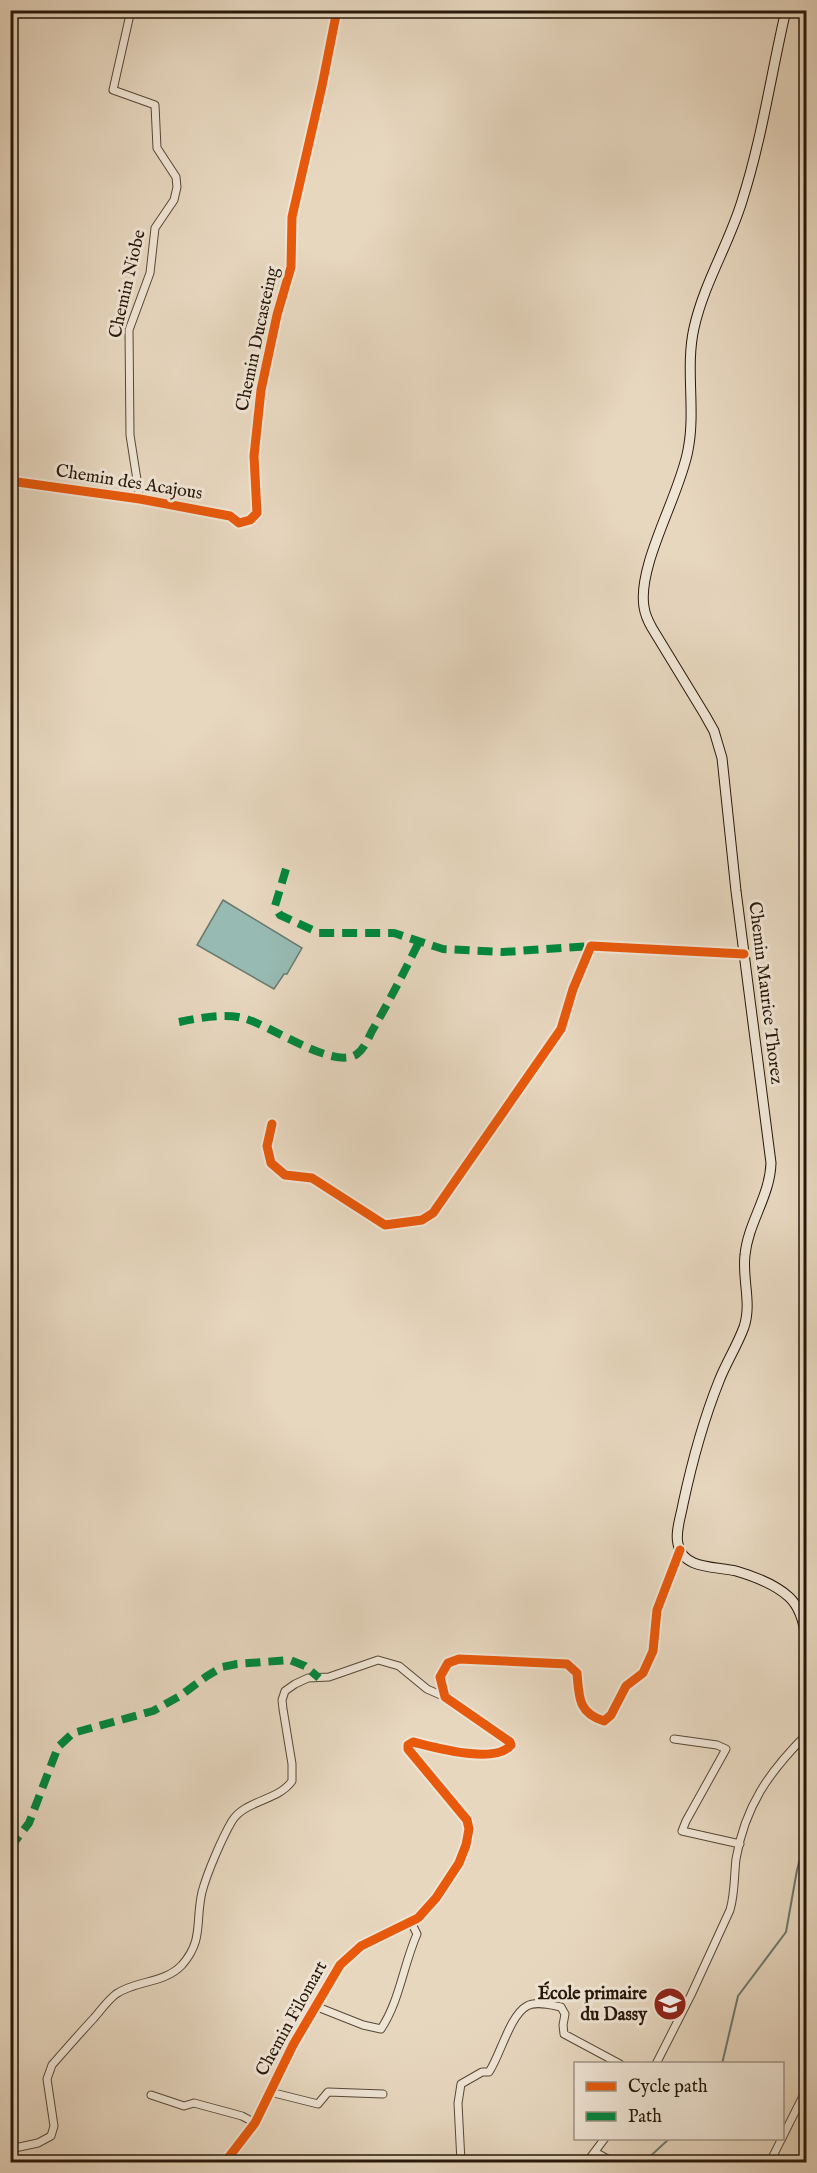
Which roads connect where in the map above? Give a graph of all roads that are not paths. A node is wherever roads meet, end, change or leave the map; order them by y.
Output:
1 (131, 10) edge
2 (337, 10) edge
3 (786, 10) edge
4 (10, 481) edge
5 (140, 499) junction
6 (239, 523) joint
7 (744, 954) junction
8 (272, 1124) dead end
9 (680, 1550) junction
10 (807, 1638) edge
11 (445, 1697) junction
12 (807, 1735) edge
13 (674, 1739) dead end
14 (740, 1844) junction
15 (411, 1922) junction
16 (315, 2006) junction
17 (616, 2062) edge
18 (657, 2062) edge
19 (807, 2090) edge
20 (270, 2092) junction
21 (383, 2094) dead end
22 (152, 2095) dead end
23 (255, 2122) junction
24 (784, 2134) edge
25 (604, 2140) edge
26 (781, 2140) edge
27 (10, 2149) edge
28 (595, 2152) junction
29 (225, 2163) edge
30 (461, 2163) edge
31 (587, 2163) edge
32 (613, 2163) edge
33 (770, 2163) edge

1 - 5 street, Chemin Niobe
2 - 6 street, Chemin Ducasteing
3 - 7 main road, Chemin Maurice Thorez
4 - 5 street, Chemin des Acajous
5 - 6 street, Chemin des Acajous
7 - 8 street
7 - 9 main road, Chemin Maurice Thorez
9 - 10 main road
9 - 11 street
11 - 15 street, Chemin Filomart
11 - 27 street
12 - 14 street
13 - 14 street
14 - 18 street
15 - 16 street, Chemin Filomart
15 - 16 street, Chemin Filomart
16 - 20 street, Chemin Filomart
17 - 30 street
19 - 24 street
20 - 21 street, Chemin Filomart
20 - 23 street, Chemin Filomart
22 - 23 street
23 - 29 street, Chemin Filomart
25 - 28 street
26 - 33 street
28 - 31 street
28 - 32 street

